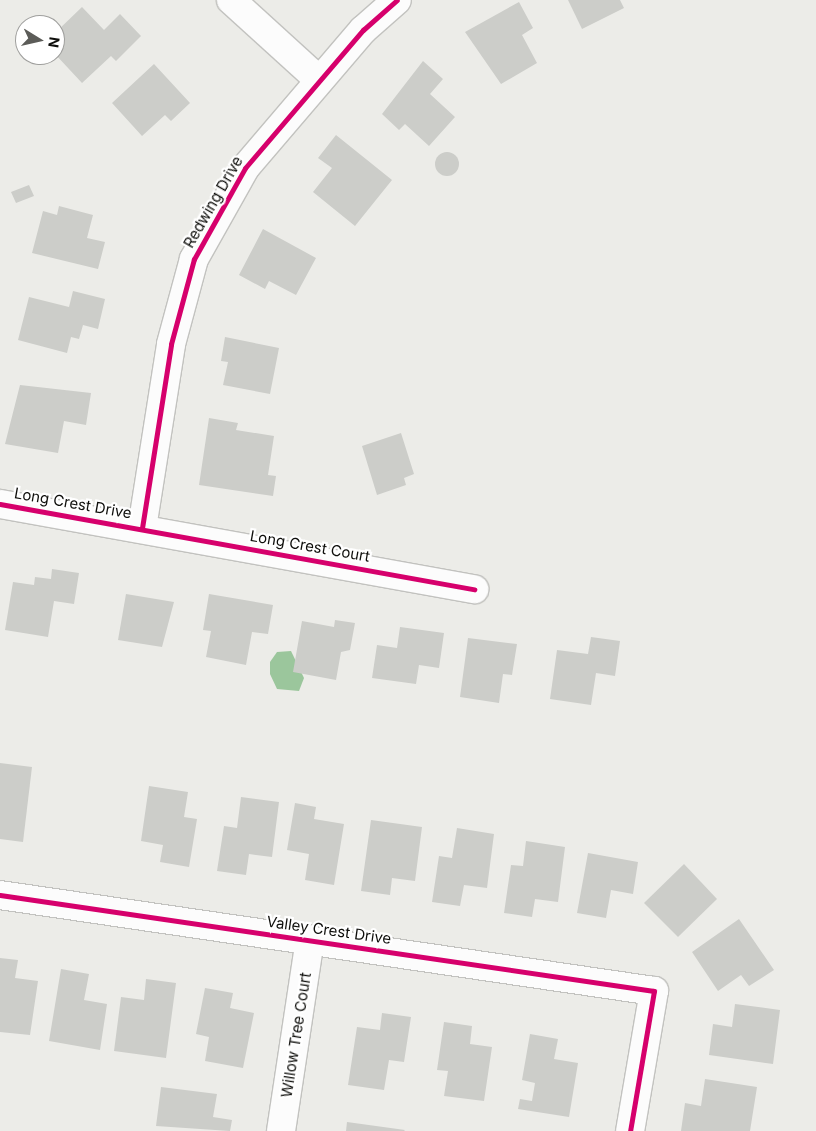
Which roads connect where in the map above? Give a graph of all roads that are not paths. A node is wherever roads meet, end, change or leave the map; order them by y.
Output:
1 (230, 0) edge
2 (397, 0) edge
3 (319, 80) junction
4 (0, 504) edge
5 (142, 528) junction
6 (474, 589) dead end
7 (0, 895) edge
8 (310, 939) junction
9 (281, 1131) edge
10 (630, 1131) edge

1 - 3 street
2 - 3 street, Redwing Drive
3 - 5 street, Redwing Drive
4 - 5 street, Long Crest Drive
5 - 6 street, Long Crest Court
7 - 8 street, Valley Crest Drive
8 - 9 street, Willow Tree Court
8 - 10 street, Valley Crest Drive

